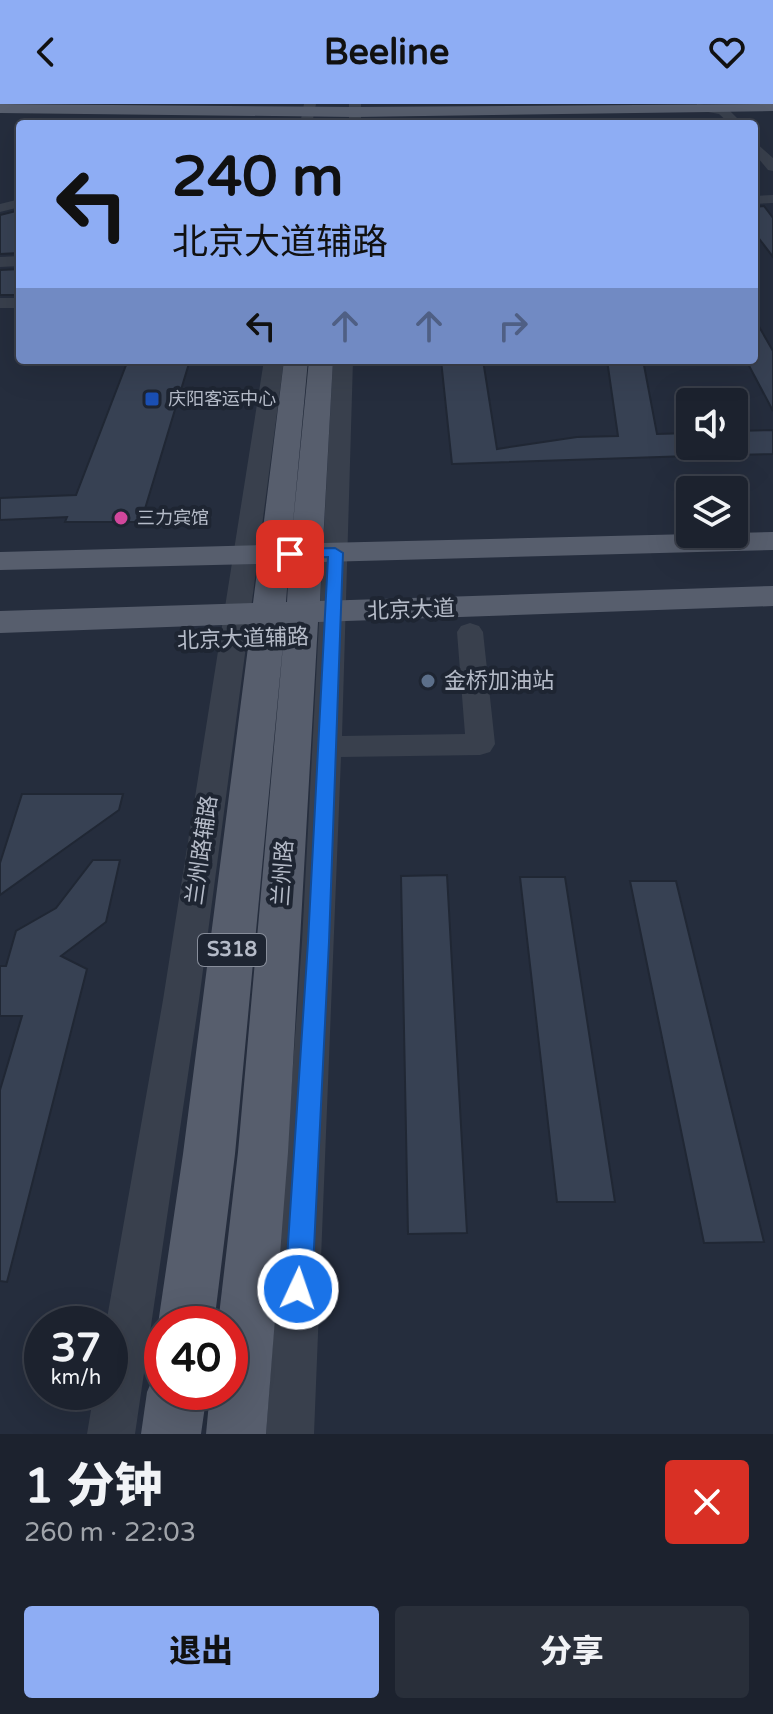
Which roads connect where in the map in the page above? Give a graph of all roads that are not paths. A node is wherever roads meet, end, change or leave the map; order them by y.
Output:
1 (124, 104) edge
2 (488, 104) edge
3 (751, 106) edge
4 (773, 106) edge
5 (701, 107) junction
6 (0, 110) edge
7 (332, 111) edge
8 (734, 120) edge
9 (737, 120) edge
10 (758, 146) edge
11 (758, 147) edge
12 (773, 161) edge
13 (773, 167) edge
14 (274, 364) edge
15 (296, 364) edge
16 (320, 364) edge
17 (342, 364) edge
18 (773, 541) edge
19 (0, 561) edge
20 (773, 564) edge
21 (0, 582) edge
22 (287, 595) junction
23 (773, 596) edge
24 (0, 622) edge
25 (773, 623) edge
26 (470, 632) junction
27 (0, 646) edge
28 (326, 747) junction
29 (188, 1306) edge
30 (174, 1410) edge
31 (111, 1434) edge
32 (171, 1434) edge
33 (236, 1434) edge
34 (290, 1434) edge

1 - 7 main road
2 - 7 main road
3 - 4 main road
3 - 5 main road
3 - 9 street
5 - 7 main road
5 - 8 street
6 - 7 main road
10 - 12 street
11 - 13 street
14 - 22 street, 兰州路辅路
15 - 22 main road, 兰州路 / S318
16 - 22 main road, 兰州路 / S318
17 - 22 street, 兰州路辅路
18 - 22 main road, 北京大道辅路
19 - 22 main road, 北京大道辅路
20 - 22 main road, 北京大道
21 - 22 main road, 北京大道
22 - 23 main road, 北京大道
22 - 24 main road, 北京大道
22 - 26 main road, 北京大道辅路
22 - 27 main road, 北京大道辅路
22 - 28 street, 兰州路辅路
22 - 29 main road, 兰州路 / S318
22 - 31 street, 兰州路辅路
22 - 33 main road, 兰州路 / S318
25 - 26 main road, 北京大道辅路
26 - 28 street
28 - 34 street, 兰州路辅路
30 - 32 main road

